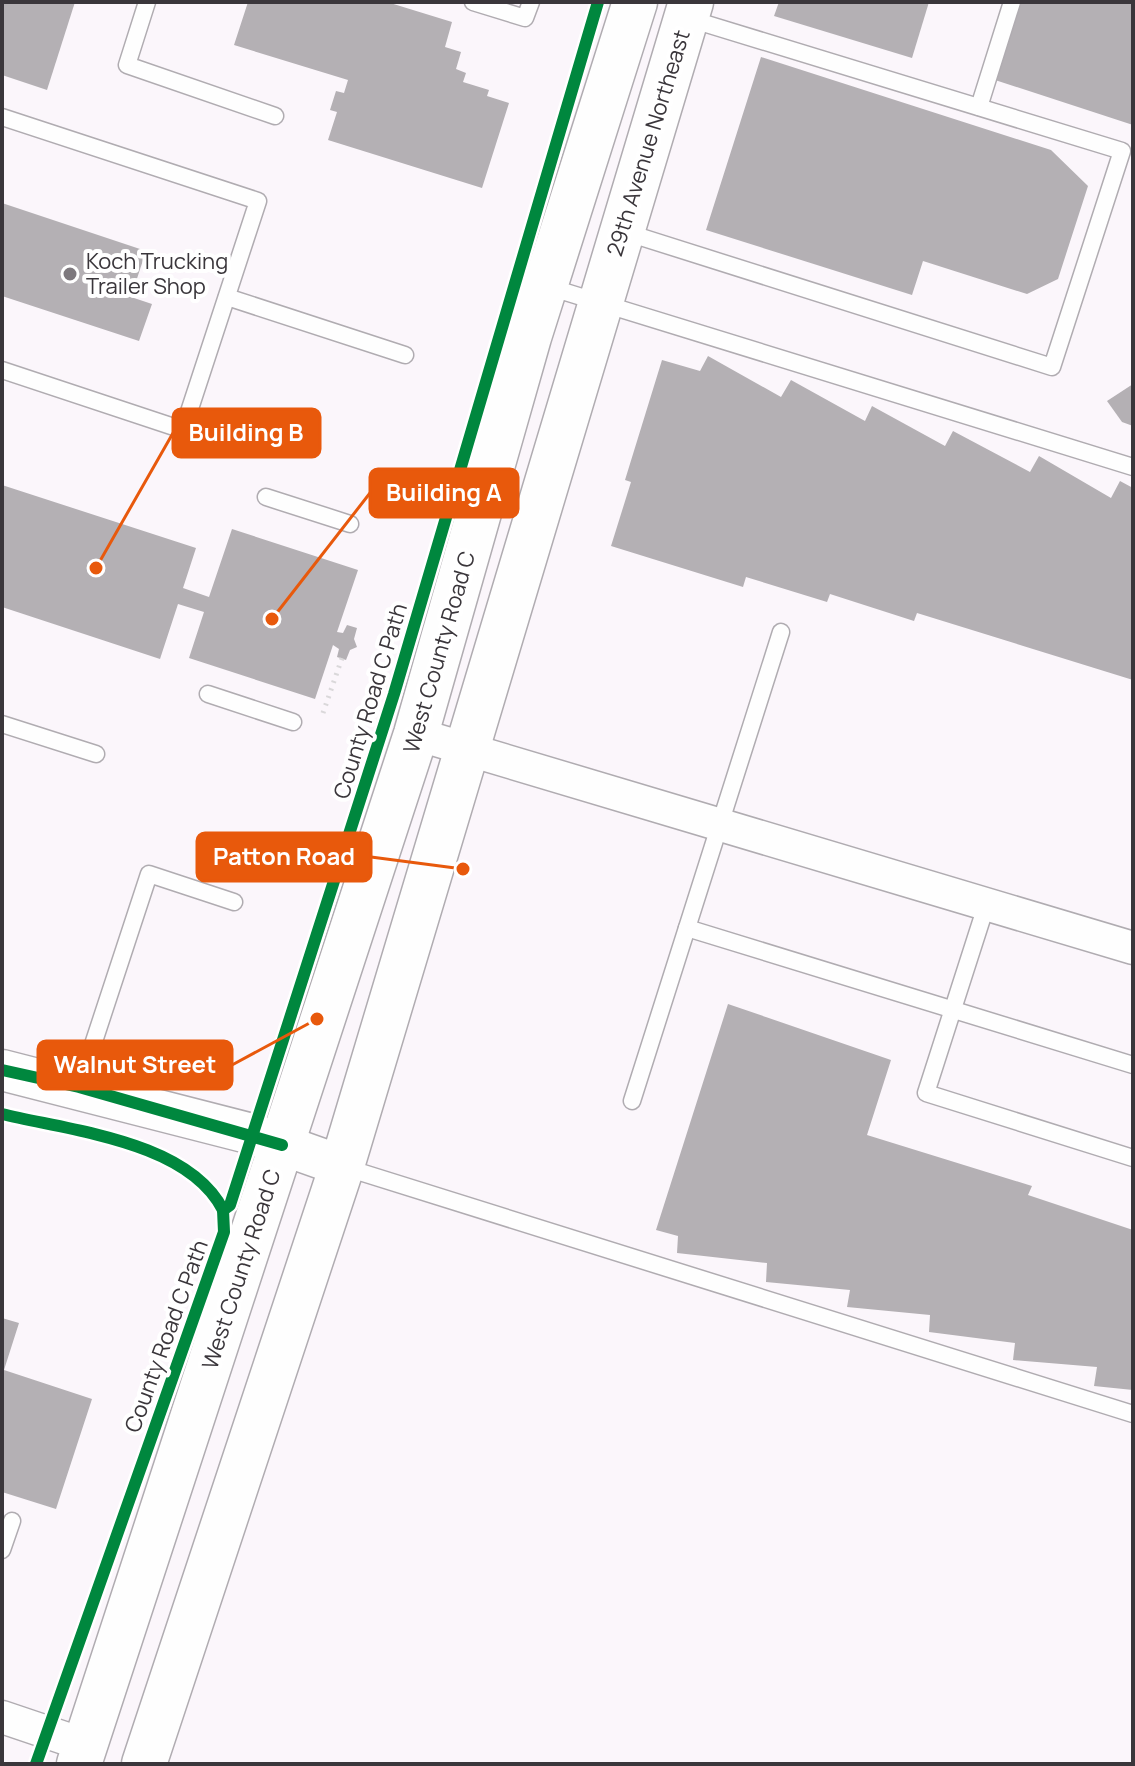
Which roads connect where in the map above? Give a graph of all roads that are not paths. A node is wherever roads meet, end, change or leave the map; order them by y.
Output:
1 (147, 2) edge
2 (473, 2) edge
3 (531, 2) edge
4 (635, 2) edge
5 (1012, 2) edge
6 (688, 10) edge
7 (979, 107) junction
8 (275, 116) dead end
9 (2, 117) edge
10 (621, 231) junction
11 (548, 276) junction
12 (603, 293) junction
13 (227, 297) junction
14 (405, 355) dead end
15 (2, 370) edge
16 (1133, 467) edge
17 (266, 497) dead end
18 (350, 524) dead end
19 (781, 632) dead end
20 (208, 694) dead end
21 (293, 722) dead end
22 (2, 724) edge
23 (416, 734) junction
24 (470, 750) junction
25 (96, 754) dead end
26 (720, 825) junction
27 (234, 902) dead end
28 (986, 906) junction
29 (687, 928) junction
30 (1133, 948) edge
31 (952, 1010) junction
32 (1133, 1065) edge
33 (2, 1070) edge
34 (79, 1087) junction
35 (632, 1101) dead end
36 (282, 1145) junction
37 (1133, 1158) edge
38 (342, 1166) junction
39 (1133, 1414) edge
40 (12, 1521) dead end
41 (2, 1550) edge
42 (2, 1717) edge
43 (82, 1754) edge
44 (144, 1764) edge

1 - 8 lane
2 - 3 lane
4 - 11 main road
5 - 7 lane
6 - 7 lane
6 - 10 main road, 29th Avenue Northeast
7 - 10 lane
9 - 13 lane
10 - 12 main road, 29th Avenue Northeast
11 - 12 lane
11 - 23 main road, West County Road C
12 - 16 lane
12 - 24 main road
13 - 14 lane
13 - 15 lane
17 - 18 lane
19 - 26 lane
20 - 21 lane
22 - 25 lane
23 - 24 street
23 - 36 main road, West County Road C
24 - 26 street
24 - 38 main road
26 - 28 street
26 - 29 lane
27 - 34 lane
28 - 30 street
28 - 31 lane
29 - 31 lane
29 - 35 lane
31 - 32 lane
31 - 37 lane
33 - 34 street
34 - 36 street
36 - 38 street
36 - 43 main road, West County Road C
38 - 39 lane
38 - 44 main road
40 - 41 lane
42 - 43 street

